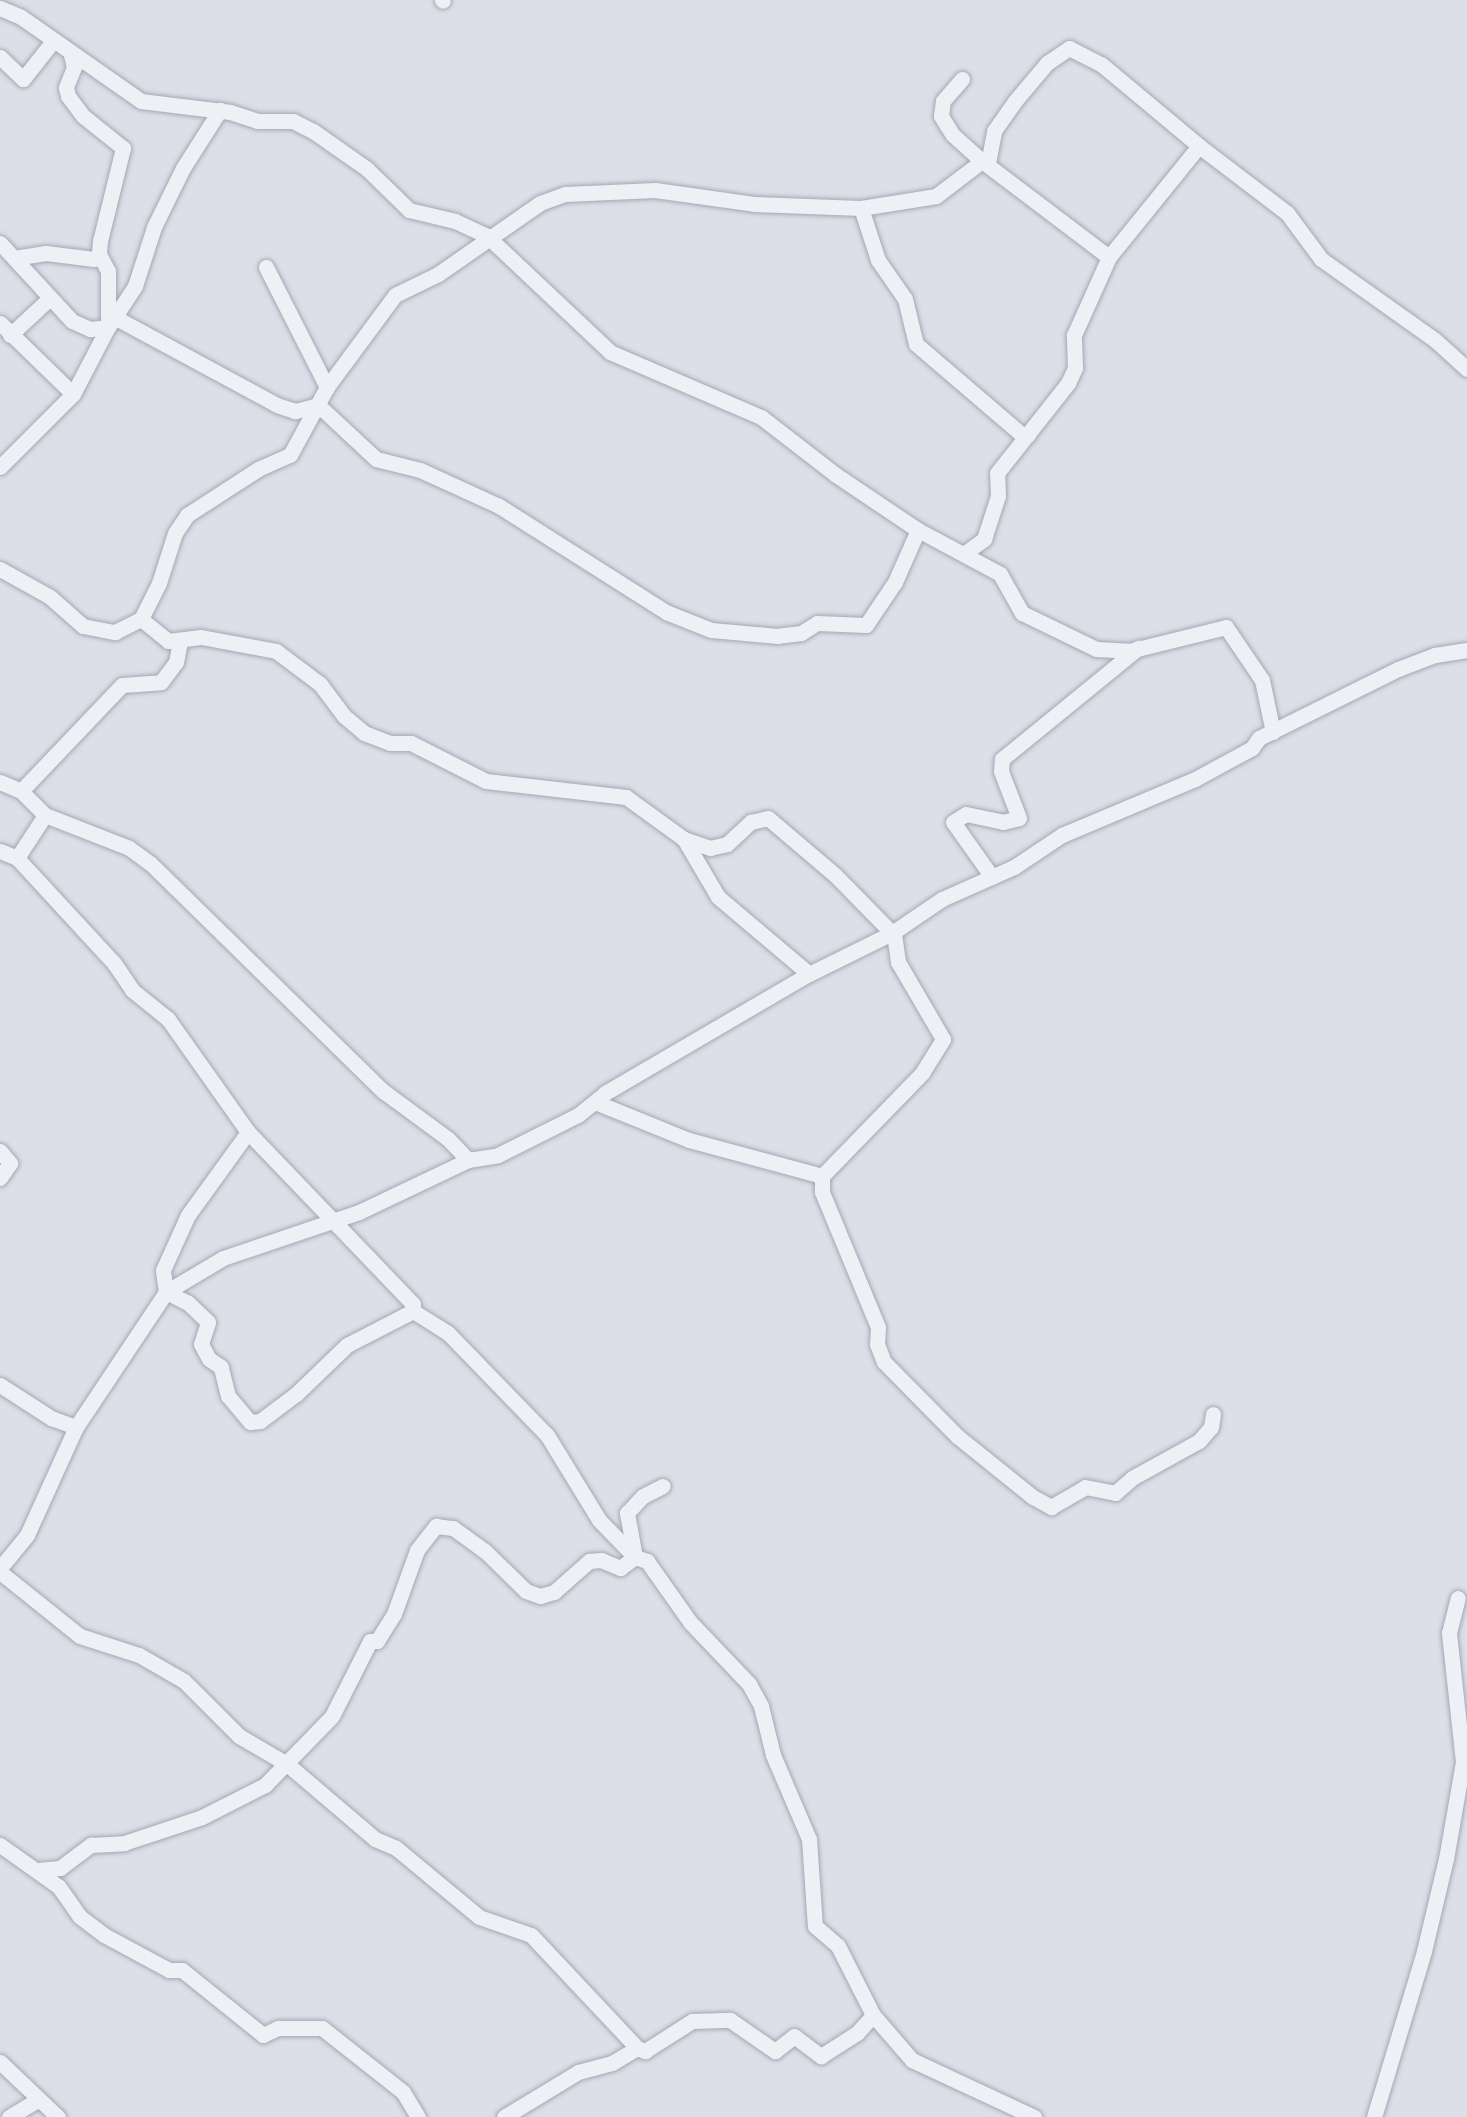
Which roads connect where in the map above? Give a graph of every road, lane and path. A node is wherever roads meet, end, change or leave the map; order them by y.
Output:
1 (2, 5) edge
2 (52, 41) junction
3 (71, 55) junction
4 (0, 57) edge
5 (962, 79) dead end
6 (220, 110) junction
7 (1199, 146) junction
8 (985, 162) junction
9 (861, 208) junction
10 (487, 236) junction
11 (0, 244) edge
12 (100, 254) junction
13 (1110, 257) junction
14 (14, 258) junction
15 (266, 267) dead end
16 (50, 298) junction
17 (113, 323) junction
18 (5, 329) edge
19 (1467, 369) edge
20 (328, 387) junction
21 (73, 394) junction
22 (318, 404) junction
23 (1028, 435) junction
24 (0, 467) edge
25 (918, 530) junction
26 (965, 553) junction
27 (0, 570) edge
28 (141, 620) junction
29 (180, 641) junction
30 (1138, 648) junction
31 (1467, 650) edge
32 (1273, 732) junction
33 (0, 782) edge
34 (21, 791) junction
35 (45, 815) junction
36 (684, 839) junction
37 (0, 851) edge
38 (17, 858) junction
39 (992, 877) junction
40 (893, 933) junction
41 (809, 974) junction
42 (594, 1102) junction
43 (248, 1132) junction
44 (0, 1150) edge
45 (468, 1160) junction
46 (822, 1176) junction
47 (0, 1178) edge
48 (330, 1222) junction
49 (166, 1292) junction
50 (413, 1311) junction
51 (0, 1385) edge
52 (1213, 1414) dead end
53 (76, 1427) junction
54 (662, 1486) dead end
55 (635, 1557) junction
56 (0, 1570) edge
57 (1458, 1598) dead end
58 (287, 1764) junction
59 (0, 1845) edge
60 (38, 1870) junction
61 (873, 2014) junction
62 (637, 2048) junction
63 (0, 2062) edge
64 (39, 2099) junction
65 (9, 2117) edge
66 (58, 2117) edge
67 (418, 2117) edge
68 (504, 2117) edge
69 (1034, 2117) edge
70 (1374, 2117) edge

1 - 2 street
2 - 3 street
2 - 4 street
3 - 6 street
3 - 12 street
5 - 8 street
6 - 10 street
6 - 17 street
7 - 8 street
7 - 13 street
7 - 19 street
8 - 9 street
8 - 13 street
9 - 10 street
9 - 23 street
10 - 20 street
10 - 25 street
11 - 14 street
12 - 14 street
12 - 17 street
13 - 23 street
14 - 16 street
15 - 20 street
16 - 17 street
16 - 18 street
17 - 21 street
17 - 22 street
18 - 21 street
20 - 22 street
21 - 24 street
22 - 25 street
22 - 28 street
23 - 26 street
25 - 26 street
26 - 30 street
27 - 28 street
28 - 29 street
29 - 34 street
29 - 36 street
30 - 32 street
30 - 39 street
31 - 32 street
32 - 39 street
33 - 34 street
34 - 35 street
35 - 38 street
35 - 45 street
36 - 40 street
36 - 41 street
37 - 38 street
38 - 43 street
39 - 40 street
40 - 41 street
40 - 46 street
41 - 42 street
42 - 45 street
42 - 46 street
43 - 48 street
43 - 49 street
44 - 47 street
45 - 48 street
46 - 52 street
48 - 49 street
48 - 50 street
49 - 50 street
49 - 53 street
50 - 55 street
51 - 53 street
53 - 56 street
54 - 55 street
55 - 58 street
55 - 61 street
56 - 58 street
57 - 70 street
58 - 60 street
58 - 62 street
59 - 60 street
60 - 67 street
61 - 62 street
61 - 69 street
62 - 68 street
63 - 64 street
64 - 65 street
64 - 66 street

